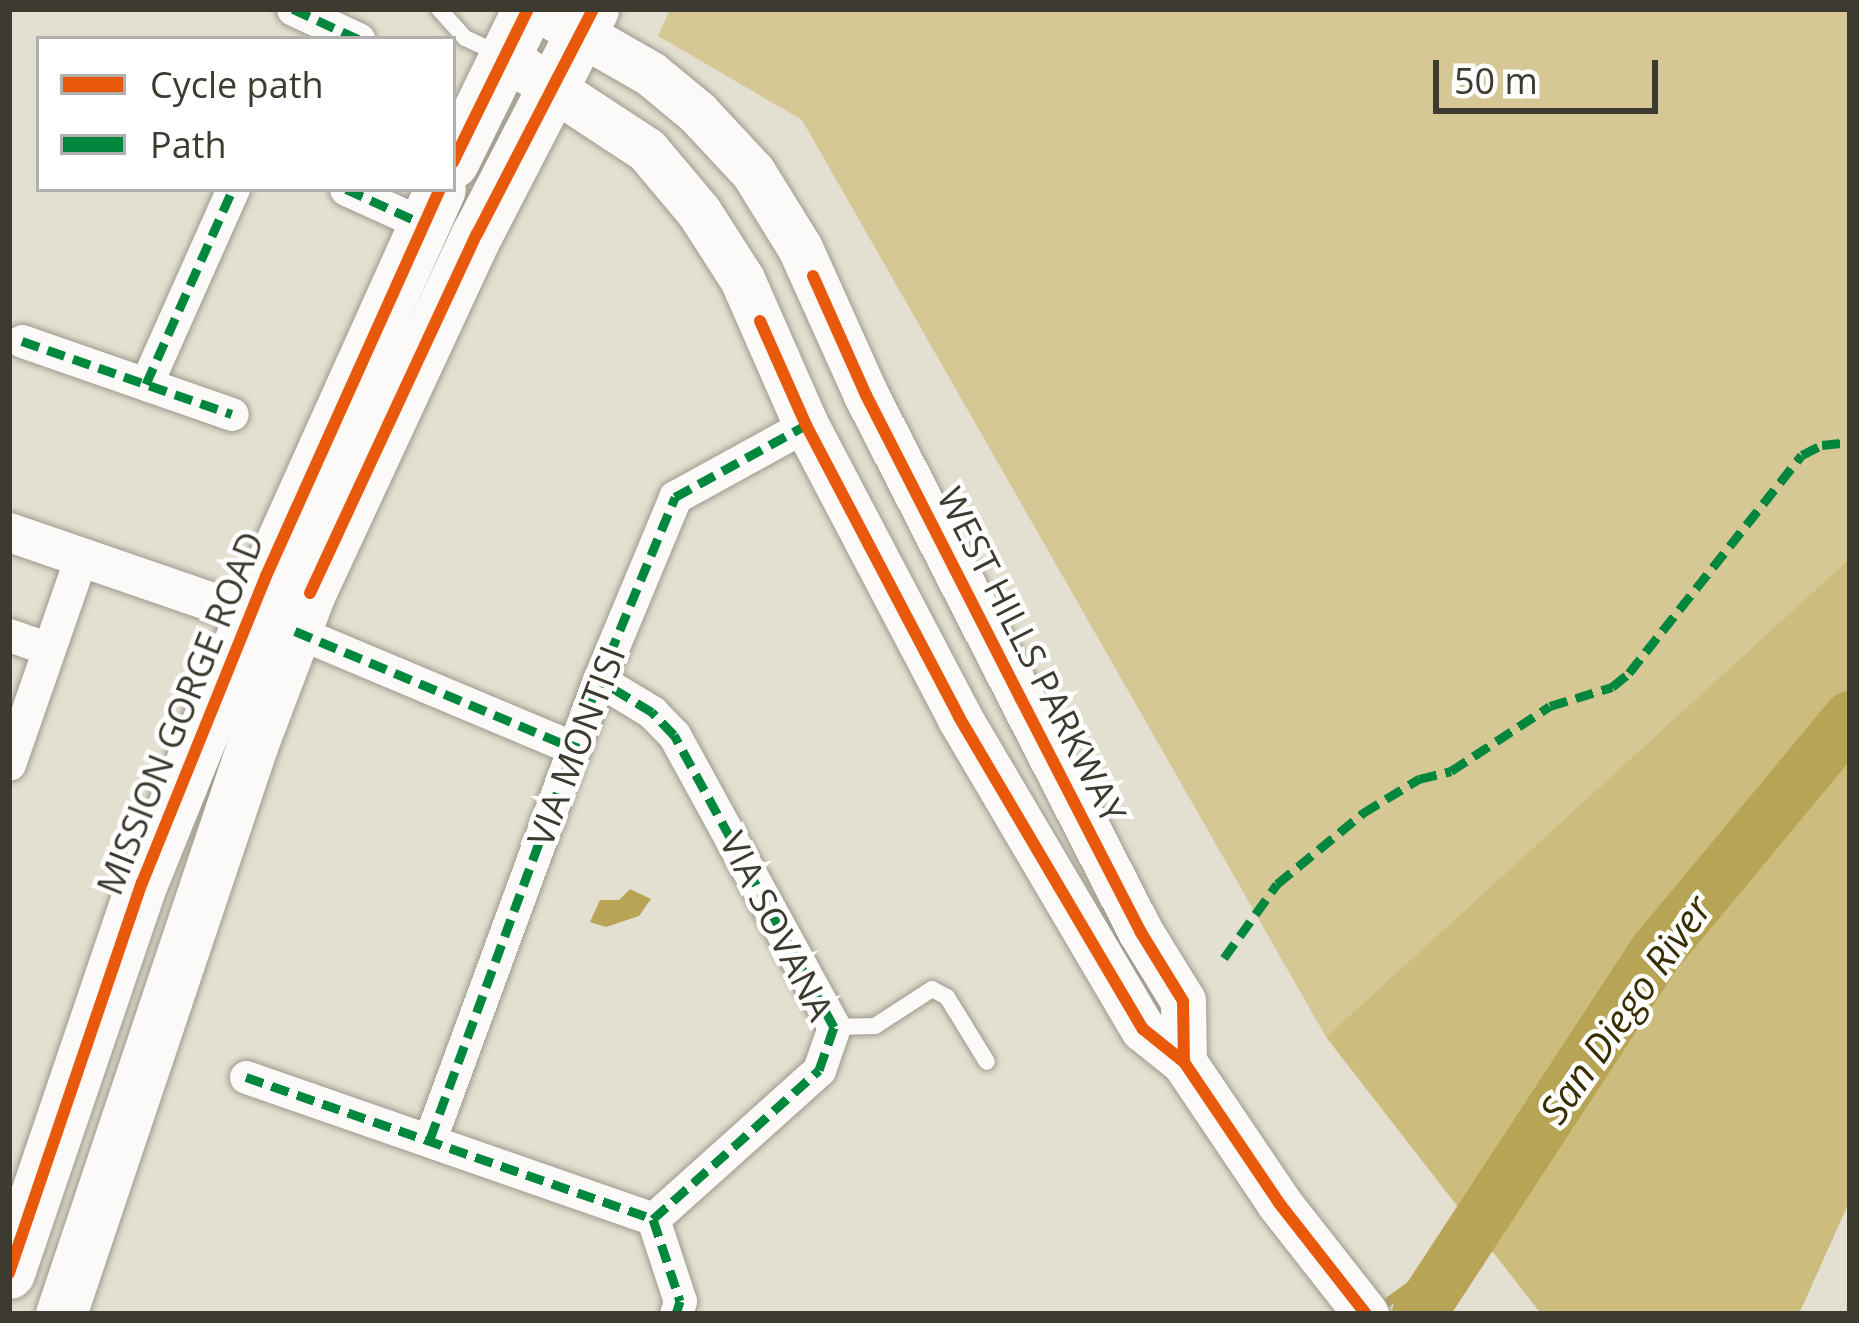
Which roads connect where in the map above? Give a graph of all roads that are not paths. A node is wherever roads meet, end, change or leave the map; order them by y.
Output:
1 (293, 9) edge
2 (439, 9) edge
3 (528, 9) edge
4 (571, 17) edge
5 (352, 36) edge
6 (504, 56) junction
7 (555, 86) junction
8 (456, 155) edge
9 (232, 192) edge
10 (358, 192) edge
11 (431, 207) edge
12 (22, 341) dead end
13 (146, 384) junction
14 (232, 415) dead end
15 (806, 424) junction
16 (9, 532) edge
17 (81, 557) junction
18 (273, 623) junction
19 (9, 635) edge
20 (49, 649) junction
21 (599, 680) junction
22 (574, 748) junction
23 (9, 764) edge
24 (834, 1027) junction
25 (987, 1062) dead end
26 (1184, 1062) junction
27 (246, 1077) dead end
28 (430, 1139) junction
29 (653, 1219) junction
30 (13, 1250) edge
31 (80, 1260) junction
32 (61, 1314) edge
33 (676, 1314) edge
34 (1366, 1314) edge

1 - 5 street
2 - 6 lane
3 - 6 main road
4 - 7 main road, MISSION GORGE ROAD
4 - 26 main road, WEST HILLS PARKWAY
6 - 7 main road
6 - 8 main road
7 - 15 main road
7 - 18 main road, MISSION GORGE ROAD
9 - 13 street
10 - 11 street
11 - 18 main road, MISSION GORGE ROAD
12 - 13 street
13 - 14 street
15 - 21 street, VIA MONTISI
15 - 26 main road
16 - 17 street
17 - 18 street
17 - 20 street
18 - 22 street
18 - 30 main road, MISSION GORGE ROAD
18 - 31 main road, MISSION GORGE ROAD
19 - 20 street
20 - 23 street
21 - 22 street, VIA MONTISI
21 - 24 street, VIA SOVANA
22 - 28 street, VIA MONTISI
24 - 25 lane
24 - 29 street, VIA SOVANA
26 - 34 main road
27 - 28 street
28 - 29 street
29 - 33 street
30 - 31 street
31 - 32 main road, MISSION GORGE ROAD

